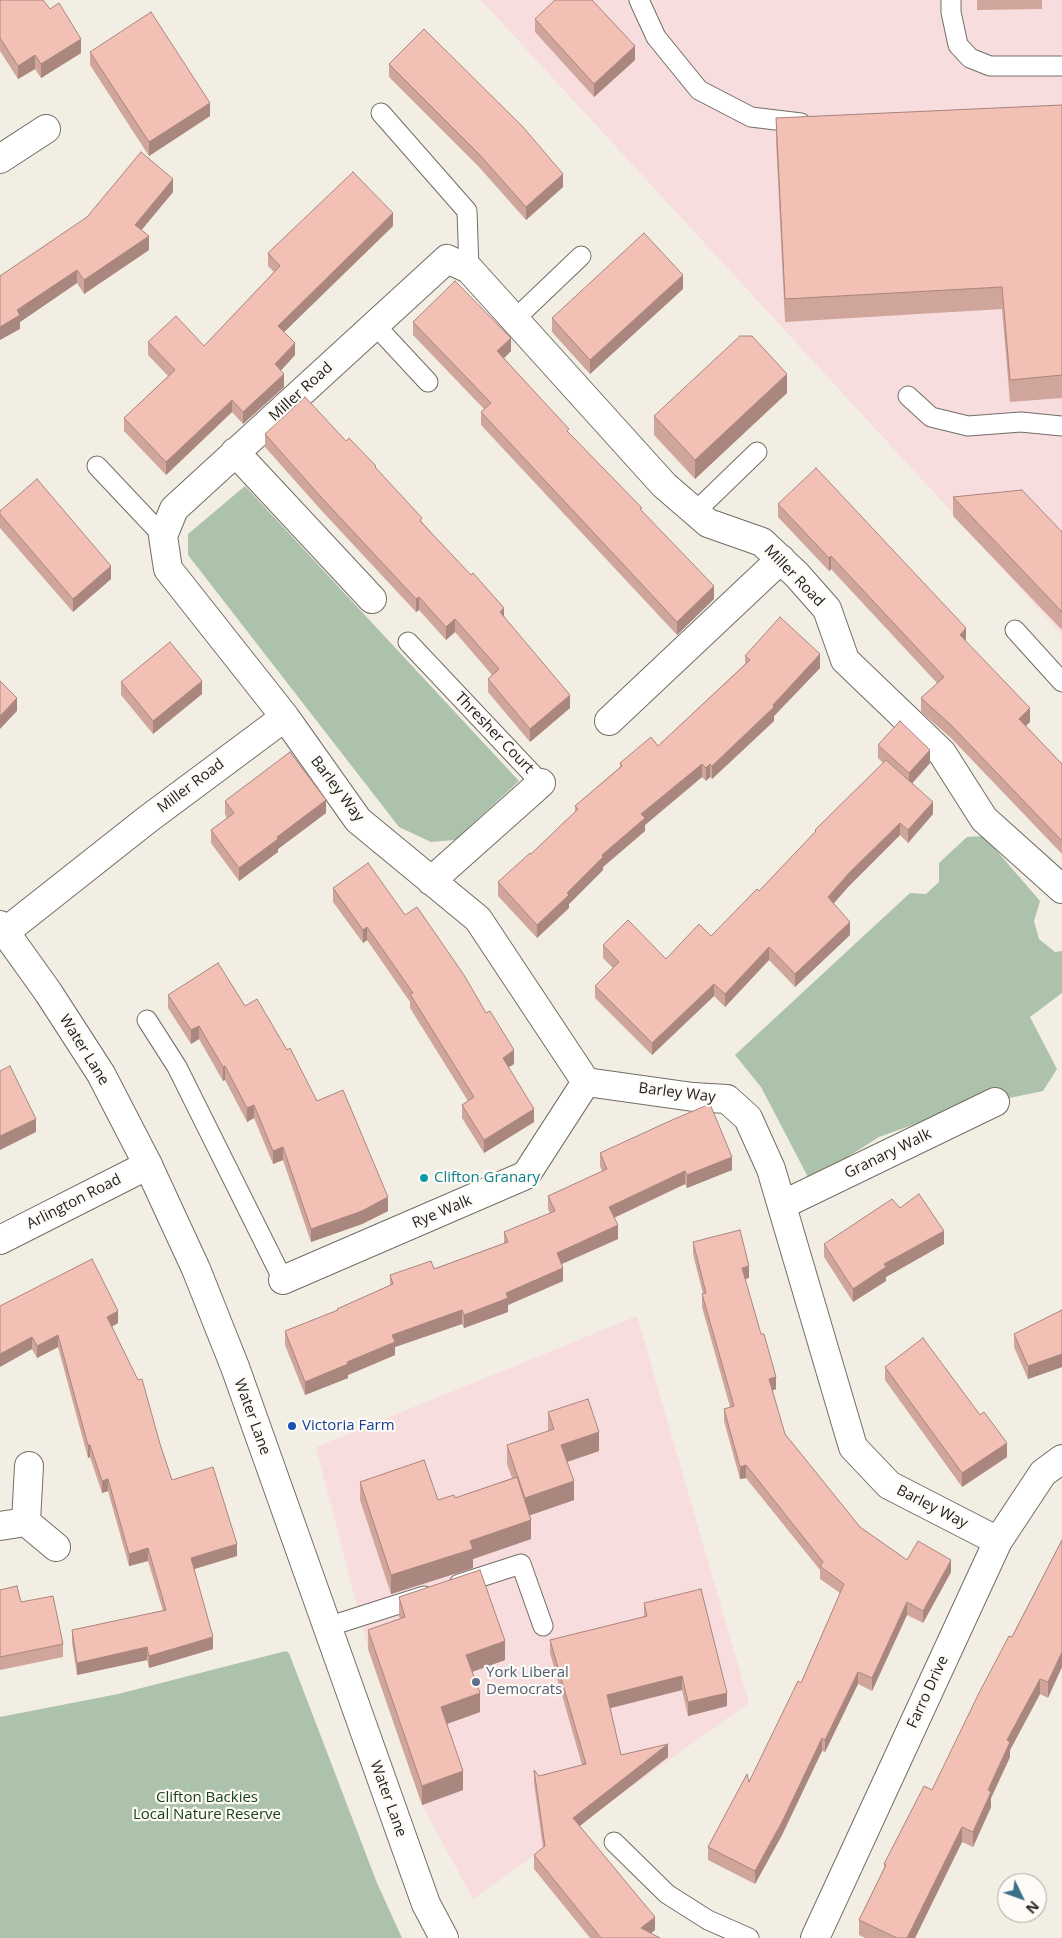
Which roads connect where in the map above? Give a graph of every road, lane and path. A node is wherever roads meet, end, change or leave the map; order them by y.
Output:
1 (639, 0) edge
2 (951, 0) edge
3 (1062, 66) edge
4 (380, 113) dead end
5 (819, 126) edge
6 (46, 129) dead end
7 (0, 159) edge
8 (581, 256) dead end
9 (469, 268) junction
10 (515, 320) junction
11 (375, 325) junction
12 (428, 382) dead end
13 (908, 396) dead end
14 (1062, 426) edge
15 (235, 452) junction
16 (756, 452) dead end
17 (97, 466) dead end
18 (695, 512) junction
19 (163, 536) junction
20 (781, 559) junction
21 (372, 599) dead end
22 (1015, 630) dead end
23 (408, 642) dead end
24 (1062, 682) edge
25 (284, 717) junction
26 (609, 721) dead end
27 (541, 782) joint
28 (431, 881) junction
29 (1062, 889) edge
30 (3, 928) edge
31 (147, 1020) dead end
32 (586, 1082) junction
33 (995, 1102) dead end
34 (148, 1165) junction
35 (782, 1205) junction
36 (0, 1240) edge
37 (284, 1280) joint
38 (1062, 1459) edge
39 (29, 1466) dead end
40 (26, 1522) junction
41 (0, 1526) edge
42 (998, 1541) junction
43 (56, 1547) dead end
44 (543, 1626) dead end
45 (327, 1627) junction
46 (614, 1842) dead end
47 (444, 1938) edge
48 (749, 1938) edge
49 (815, 1938) edge

1 - 5 lane
2 - 3 lane
4 - 9 lane
6 - 7 street
8 - 10 lane
9 - 10 street, Miller Road
9 - 11 street, Miller Road
10 - 18 street, Miller Road
11 - 12 lane
11 - 15 street, Miller Road
13 - 14 lane
15 - 19 street, Miller Road
15 - 21 street
16 - 18 lane
17 - 19 lane
18 - 20 street, Miller Road
19 - 25 street
20 - 26 street
20 - 29 street, Miller Road
22 - 24 lane
23 - 27 lane, Thresher Court
25 - 28 street, Barley Way
25 - 30 street, Miller Road
27 - 28 street, Thresher Court
28 - 32 street, Barley Way
30 - 34 street, Water Lane
31 - 37 lane
32 - 35 street, Barley Way
32 - 37 street, Rye Walk
33 - 35 street, Granary Walk
34 - 36 street, Arlington Road
34 - 45 street, Water Lane
35 - 42 street, Barley Way
38 - 42 street, Farro Drive
39 - 40 street
40 - 41 street
40 - 43 street
42 - 49 street, Farro Drive
44 - 45 lane
45 - 47 street, Water Lane
46 - 48 lane

